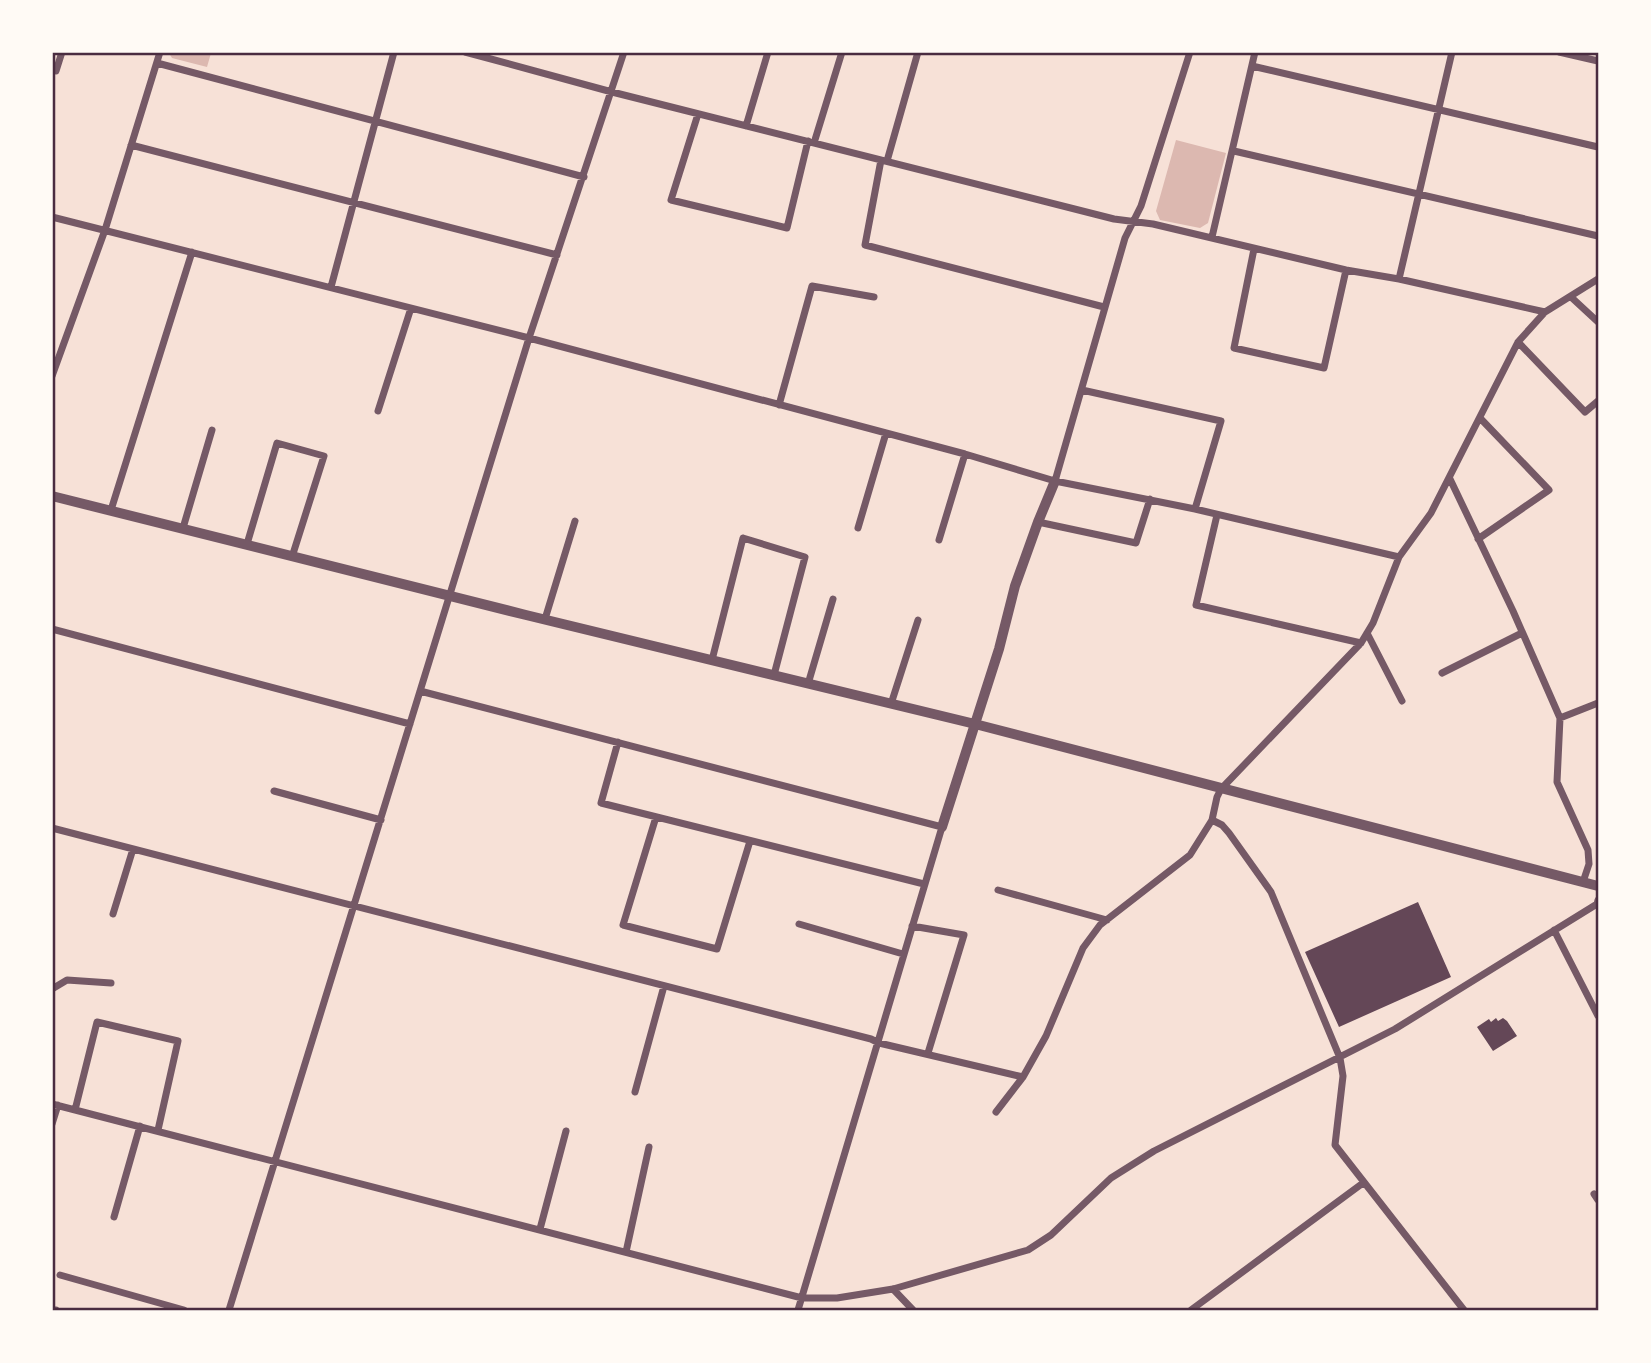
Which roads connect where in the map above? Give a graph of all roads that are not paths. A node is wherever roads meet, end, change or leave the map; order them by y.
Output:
1 (62, 52) edge
2 (160, 52) edge
3 (394, 52) edge
4 (465, 52) edge
5 (624, 52) edge
6 (768, 52) edge
7 (842, 52) edge
8 (918, 52) edge
9 (1190, 52) edge
10 (1255, 52) edge
11 (1452, 52) edge
12 (1559, 52) edge
13 (1598, 61) edge
14 (157, 63) junction
15 (1252, 66) junction
16 (56, 71) dead end
17 (612, 92) junction
18 (1438, 110) junction
19 (698, 114) junction
20 (376, 121) junction
21 (746, 126) junction
22 (811, 142) junction
23 (131, 145) junction
24 (1598, 147) edge
25 (1234, 151) junction
26 (884, 160) junction
27 (584, 177) junction
28 (1418, 195) junction
29 (355, 203) junction
30 (52, 217) edge
31 (1133, 222) junction
32 (105, 230) junction
33 (1598, 236) edge
34 (1212, 237) junction
35 (1254, 249) junction
36 (192, 252) junction
37 (557, 255) junction
38 (1346, 270) junction
39 (1399, 279) junction
40 (1598, 279) edge
41 (331, 287) junction
42 (874, 297) dead end
43 (1571, 297) junction
44 (1104, 307) junction
45 (411, 308) junction
46 (1545, 312) junction
47 (1598, 322) edge
48 (529, 338) junction
49 (1518, 342) junction
50 (52, 376) edge
51 (1082, 390) junction
52 (1598, 401) edge
53 (779, 405) junction
54 (378, 411) dead end
55 (1480, 418) junction
56 (212, 430) dead end
57 (886, 433) junction
58 (965, 454) junction
59 (1450, 479) junction
60 (1055, 481) junction
61 (52, 496) edge
62 (1150, 499) junction
63 (1195, 509) junction
64 (111, 510) junction
65 (1217, 514) junction
66 (575, 521) dead end
67 (1038, 522) junction
68 (183, 528) junction
69 (858, 528) dead end
70 (1478, 539) junction
71 (939, 540) dead end
72 (247, 544) junction
73 (292, 557) junction
74 (1399, 557) junction
75 (450, 596) junction
76 (833, 599) dead end
77 (544, 619) junction
78 (918, 620) dead end
79 (52, 629) edge
80 (1367, 633) junction
81 (1522, 633) junction
82 (1362, 643) junction
83 (712, 660) junction
84 (1442, 673) dead end
85 (774, 675) junction
86 (808, 684) junction
87 (420, 691) junction
88 (1402, 701) dead end
89 (1598, 703) edge
90 (891, 704) junction
91 (1560, 719) junction
92 (410, 724) junction
93 (975, 724) junction
94 (618, 742) junction
95 (1221, 789) junction
96 (274, 791) dead end
97 (656, 817) junction
98 (381, 820) junction
99 (1212, 820) junction
100 (942, 827) junction
101 (53, 829) edge
102 (750, 841) junction
103 (133, 849) junction
104 (1583, 882) junction
105 (924, 884) junction
106 (1598, 886) edge
107 (998, 890) dead end
108 (1598, 900) edge
109 (354, 907) junction
110 (113, 915) dead end
111 (1107, 920) junction
112 (799, 924) dead end
113 (912, 926) junction
114 (1554, 930) junction
115 (903, 954) junction
116 (111, 982) dead end
117 (664, 986) junction
118 (52, 989) edge
119 (1598, 1016) edge
120 (879, 1043) junction
121 (928, 1053) junction
122 (1340, 1058) junction
123 (1023, 1077) junction
124 (635, 1092) dead end
125 (55, 1105) edge
126 (75, 1110) junction
127 (996, 1112) dead end
128 (52, 1124) edge
129 (140, 1126) junction
130 (158, 1130) junction
131 (566, 1131) dead end
132 (649, 1147) dead end
133 (275, 1160) junction
134 (1363, 1183) junction
135 (114, 1217) dead end
136 (540, 1230) junction
137 (626, 1252) junction
138 (60, 1275) dead end
139 (893, 1289) junction
140 (802, 1298) junction
141 (184, 1311) edge
142 (229, 1311) edge
143 (798, 1311) edge
144 (913, 1311) edge
145 (1191, 1311) edge
146 (1464, 1311) edge

1 - 16 street
2 - 14 street
3 - 20 street
4 - 17 street
5 - 17 street
6 - 21 street
7 - 22 street
8 - 26 street
9 - 31 street
10 - 15 street
11 - 18 street
12 - 13 street
14 - 20 street
14 - 23 street
15 - 18 street
15 - 25 street
17 - 19 street
17 - 27 street
18 - 24 street
18 - 28 street
19 - 21 street
19 - 22 street
20 - 27 street
20 - 29 street
21 - 22 street
22 - 26 street
23 - 29 street
23 - 32 street
25 - 28 street
25 - 34 street
26 - 31 street
26 - 44 street
27 - 37 street
28 - 33 street
28 - 39 street
29 - 37 street
29 - 41 street
30 - 32 street
31 - 34 street
31 - 44 street
32 - 36 street
32 - 50 street
34 - 35 street
35 - 38 street
35 - 38 street
36 - 41 street
36 - 64 street
37 - 48 street
38 - 39 street
39 - 46 street
40 - 43 street
41 - 45 street
42 - 53 street
43 - 46 street
43 - 47 street
44 - 51 street
45 - 48 street
45 - 54 street
46 - 49 street
48 - 53 street
48 - 75 street
49 - 52 street
49 - 55 street
51 - 60 street
51 - 63 street
53 - 57 street
55 - 59 street
55 - 70 street
56 - 68 street
57 - 58 street
57 - 69 street
58 - 60 street
58 - 71 street
59 - 70 street
59 - 74 street
60 - 62 street
60 - 67 street
61 - 64 street
62 - 63 street
62 - 67 street
63 - 65 street
64 - 68 street
65 - 74 street
65 - 82 street
66 - 77 street
67 - 93 street
68 - 72 street
70 - 81 street
72 - 73 street
72 - 73 street
73 - 75 street
74 - 80 street
75 - 77 street
75 - 87 street
76 - 86 street
77 - 83 street
78 - 90 street
79 - 92 street
80 - 82 street
80 - 88 street
81 - 84 street
81 - 91 street
82 - 95 street
83 - 85 street
83 - 85 street
85 - 86 street
86 - 90 street
87 - 92 street
87 - 94 street
89 - 91 street
90 - 93 street
91 - 104 street
92 - 98 street
93 - 95 street
93 - 100 street
94 - 97 street
94 - 100 street
95 - 99 street
95 - 104 street
96 - 98 street
97 - 102 street
97 - 102 street
98 - 109 street
99 - 111 street
99 - 122 street
100 - 105 street
101 - 103 street
102 - 105 street
103 - 109 street
103 - 110 street
104 - 106 street
105 - 113 street
107 - 111 street
108 - 114 street
109 - 117 street
109 - 133 street
111 - 123 street
112 - 115 street
113 - 115 street
113 - 121 street
114 - 119 street
114 - 122 street
115 - 120 street
116 - 118 street
117 - 120 street
117 - 124 street
120 - 121 street
120 - 140 street
121 - 123 street
122 - 134 street
122 - 139 street
123 - 127 street
125 - 126 street
125 - 128 street
126 - 129 street
126 - 130 street
129 - 130 street
129 - 135 street
130 - 133 street
131 - 136 street
132 - 137 street
133 - 136 street
133 - 142 street
134 - 145 street
134 - 146 street
136 - 137 street
137 - 140 street
138 - 141 street
139 - 140 street
139 - 144 street
140 - 143 street

